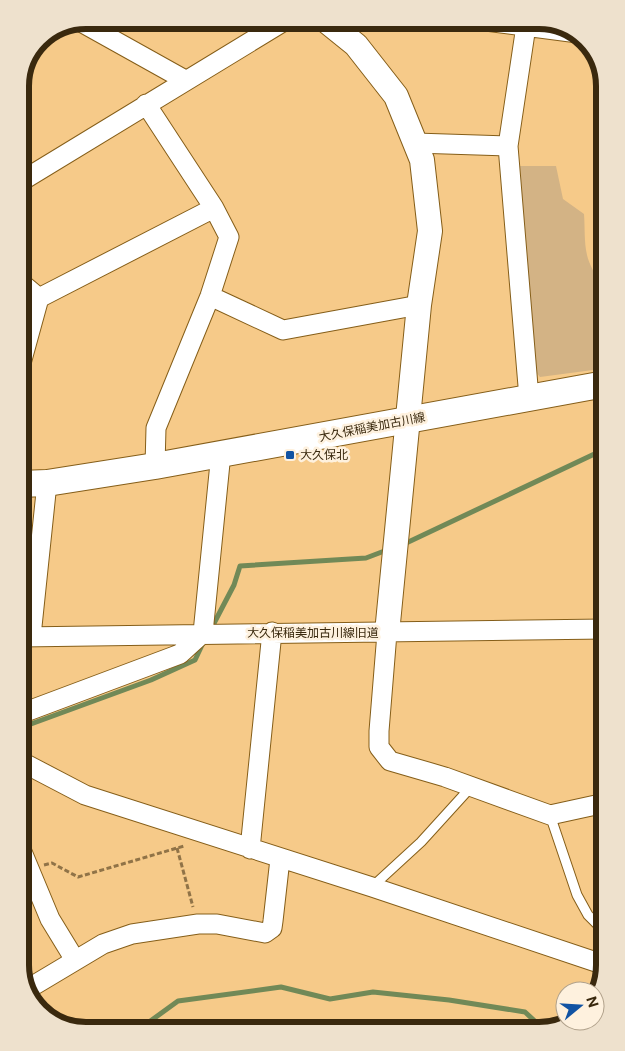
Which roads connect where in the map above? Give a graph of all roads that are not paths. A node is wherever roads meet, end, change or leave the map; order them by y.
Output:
1 (94, 29) edge
2 (271, 29) edge
3 (337, 29) edge
4 (526, 29) edge
5 (186, 80) junction
6 (146, 104) junction
7 (415, 143) junction
8 (508, 146) junction
9 (29, 176) edge
10 (214, 208) junction
11 (29, 290) edge
12 (210, 296) junction
13 (39, 298) junction
14 (419, 304) junction
15 (29, 334) edge
16 (596, 386) edge
17 (529, 398) junction
18 (410, 420) junction
19 (222, 453) junction
20 (155, 466) junction
21 (48, 483) junction
22 (29, 484) edge
23 (29, 610) edge
24 (596, 629) edge
25 (272, 632) junction
26 (203, 633) junction
27 (387, 633) junction
28 (29, 637) edge
29 (29, 711) edge
30 (29, 766) edge
31 (472, 787) junction
32 (596, 805) edge
33 (550, 816) junction
34 (250, 849) junction
35 (280, 859) junction
36 (29, 871) edge
37 (372, 887) junction
38 (596, 923) edge
39 (75, 960) junction
40 (596, 962) edge
41 (33, 986) edge

1 - 5 street
2 - 5 street
3 - 7 street
4 - 8 street
5 - 6 street
6 - 9 street
6 - 10 street
7 - 8 street
7 - 14 street
8 - 17 street
10 - 12 street
10 - 13 street
11 - 13 street
12 - 14 street
12 - 20 street
13 - 15 street
14 - 18 street
16 - 17 main road, 大久保稲美加古川線
17 - 18 main road, 大久保稲美加古川線
18 - 19 main road, 大久保稲美加古川線
18 - 27 street
19 - 20 main road, 大久保稲美加古川線
19 - 26 street
20 - 21 main road, 大久保稲美加古川線
21 - 22 main road, 大久保稲美加古川線
21 - 23 street
24 - 27 street, 大久保稲美加古川線旧道
25 - 26 street, 大久保稲美加古川線旧道
25 - 27 street, 大久保稲美加古川線旧道
25 - 34 street
26 - 28 street, 大久保稲美加古川線旧道
26 - 29 street
27 - 31 street
30 - 34 street
31 - 33 street
31 - 37 lane
32 - 33 street
33 - 38 lane
34 - 35 street
35 - 37 street
35 - 39 street
36 - 39 street
37 - 40 street
39 - 41 street

